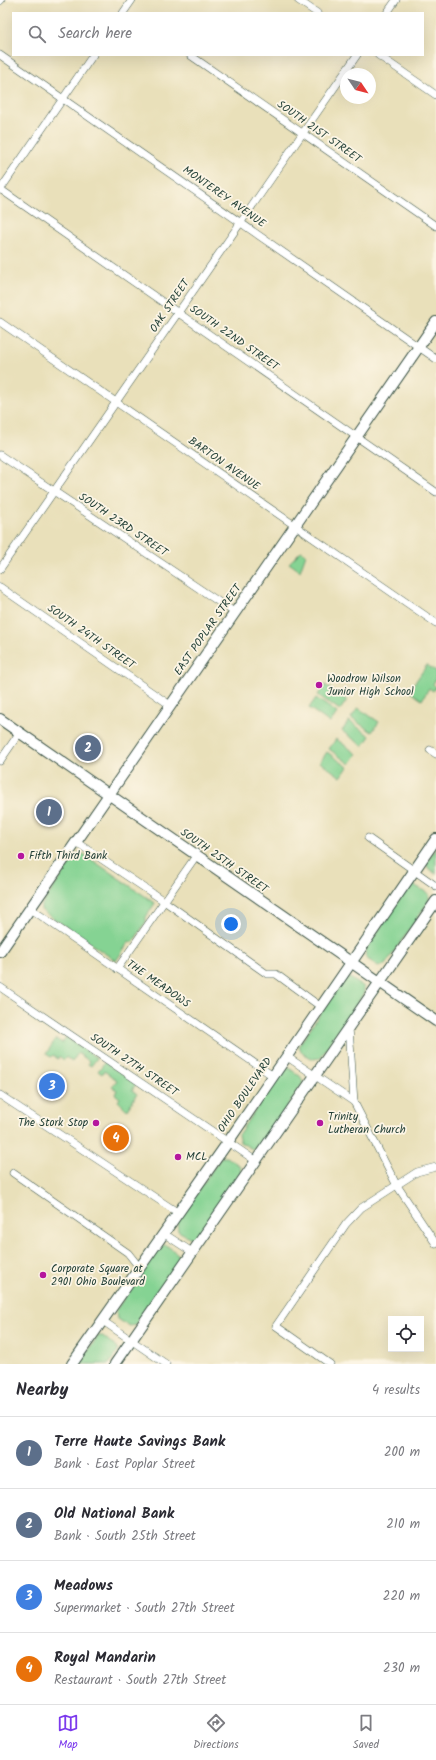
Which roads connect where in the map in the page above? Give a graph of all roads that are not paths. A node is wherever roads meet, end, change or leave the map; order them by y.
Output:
1 (132, 0) edge
2 (298, 0) edge
3 (396, 0) edge
4 (126, 12) edge
5 (316, 12) edge
6 (388, 12) edge
7 (0, 55) edge
8 (92, 56) edge
9 (191, 56) edge
10 (356, 56) edge
11 (379, 56) edge
12 (436, 95) edge
13 (63, 99) junction
14 (303, 134) junction
15 (0, 189) edge
16 (241, 222) junction
17 (436, 226) edge
18 (178, 313) junction
19 (0, 322) edge
20 (436, 322) edge
21 (418, 346) junction
22 (436, 359) edge
23 (116, 403) junction
24 (356, 437) junction
25 (0, 455) edge
26 (436, 492) edge
27 (54, 493) junction
28 (294, 526) junction
29 (0, 569) edge
30 (0, 587) edge
31 (234, 612) junction
32 (436, 623) edge
33 (170, 706) junction
34 (0, 719) edge
35 (20, 732) junction
36 (0, 761) edge
37 (108, 795) junction
38 (368, 838) dead end
39 (436, 839) edge
40 (76, 842) junction
41 (196, 856) junction
42 (414, 870) junction
43 (436, 886) edge
44 (164, 901) junction
45 (436, 901) edge
46 (31, 909) junction
47 (0, 952) edge
48 (351, 963) junction
49 (117, 969) junction
50 (380, 982) junction
51 (0, 987) edge
52 (321, 1007) junction
53 (436, 1021) edge
54 (349, 1027) junction
55 (286, 1056) junction
56 (315, 1075) junction
57 (272, 1076) junction
58 (0, 1095) edge
59 (354, 1102) junction
60 (228, 1142) junction
61 (256, 1161) junction
62 (436, 1166) edge
63 (13, 1173) dead end
64 (396, 1184) junction
65 (177, 1212) junction
66 (163, 1233) junction
67 (436, 1244) edge
68 (192, 1252) junction
69 (140, 1267) junction
70 (103, 1321) junction
71 (131, 1340) junction
72 (72, 1364) edge
73 (115, 1364) edge
74 (166, 1364) edge
75 (330, 1364) edge

1 - 4 street
2 - 5 street
3 - 6 street
7 - 13 street, MONTEREY AVENUE
8 - 13 street
9 - 14 street, SOUTH 21ST STREET
10 - 14 street, OAK STREET
11 - 12 street
13 - 15 street
13 - 16 street, MONTEREY AVENUE
14 - 16 street, OAK STREET
14 - 17 street, SOUTH 21ST STREET
15 - 18 street, SOUTH 22ND STREET
16 - 18 street, OAK STREET
16 - 21 street, MONTEREY AVENUE
18 - 23 street, OAK STREET
18 - 24 street, SOUTH 22ND STREET
19 - 23 street, BARTON AVENUE
20 - 21 main road, EAST POPLAR STREET
21 - 22 street, MONTEREY AVENUE
21 - 24 main road, EAST POPLAR STREET
23 - 27 street, OAK STREET
23 - 28 street, BARTON AVENUE
24 - 26 street, SOUTH 22ND STREET
24 - 28 main road, EAST POPLAR STREET
25 - 27 street, SOUTH 23RD STREET
27 - 29 street, OAK STREET
27 - 31 street, SOUTH 23RD STREET
28 - 31 main road, EAST POPLAR STREET
28 - 32 street, BARTON AVENUE
30 - 33 street, SOUTH 24TH STREET
31 - 33 main road, EAST POPLAR STREET
33 - 37 main road, EAST POPLAR STREET
34 - 35 main road, SOUTH 25TH STREET
35 - 36 street
35 - 37 main road, SOUTH 25TH STREET
37 - 40 main road, EAST POPLAR STREET
37 - 41 main road, SOUTH 25TH STREET
38 - 42 street
39 - 42 main road, OHIO BOULEVARD
40 - 44 street
40 - 46 main road, EAST POPLAR STREET
41 - 44 street
41 - 48 main road, SOUTH 25TH STREET
42 - 43 street
42 - 48 main road, OHIO BOULEVARD
44 - 49 street
44 - 52 street
45 - 50 main road
46 - 47 main road, EAST POPLAR STREET
46 - 49 street, THE MEADOWS
48 - 50 main road, SOUTH 25TH STREET
48 - 52 main road, OHIO BOULEVARD
49 - 57 street, THE MEADOWS
50 - 53 main road, SOUTH 25TH STREET
50 - 54 main road
51 - 60 street, SOUTH 27TH STREET
52 - 55 main road, OHIO BOULEVARD
54 - 56 main road
54 - 59 street
55 - 56 street
55 - 57 main road, OHIO BOULEVARD
56 - 59 street
56 - 61 main road
57 - 60 main road, OHIO BOULEVARD
58 - 65 street
59 - 64 street
60 - 61 street, SOUTH 27TH STREET
60 - 65 main road, OHIO BOULEVARD
61 - 68 main road
62 - 64 street
63 - 69 street
64 - 67 street
64 - 75 street
65 - 66 main road, OHIO BOULEVARD
66 - 68 street
66 - 69 main road, OHIO BOULEVARD
68 - 71 main road
69 - 70 main road, OHIO BOULEVARD
70 - 71 street
70 - 72 main road, OHIO BOULEVARD
71 - 73 main road
71 - 74 street

